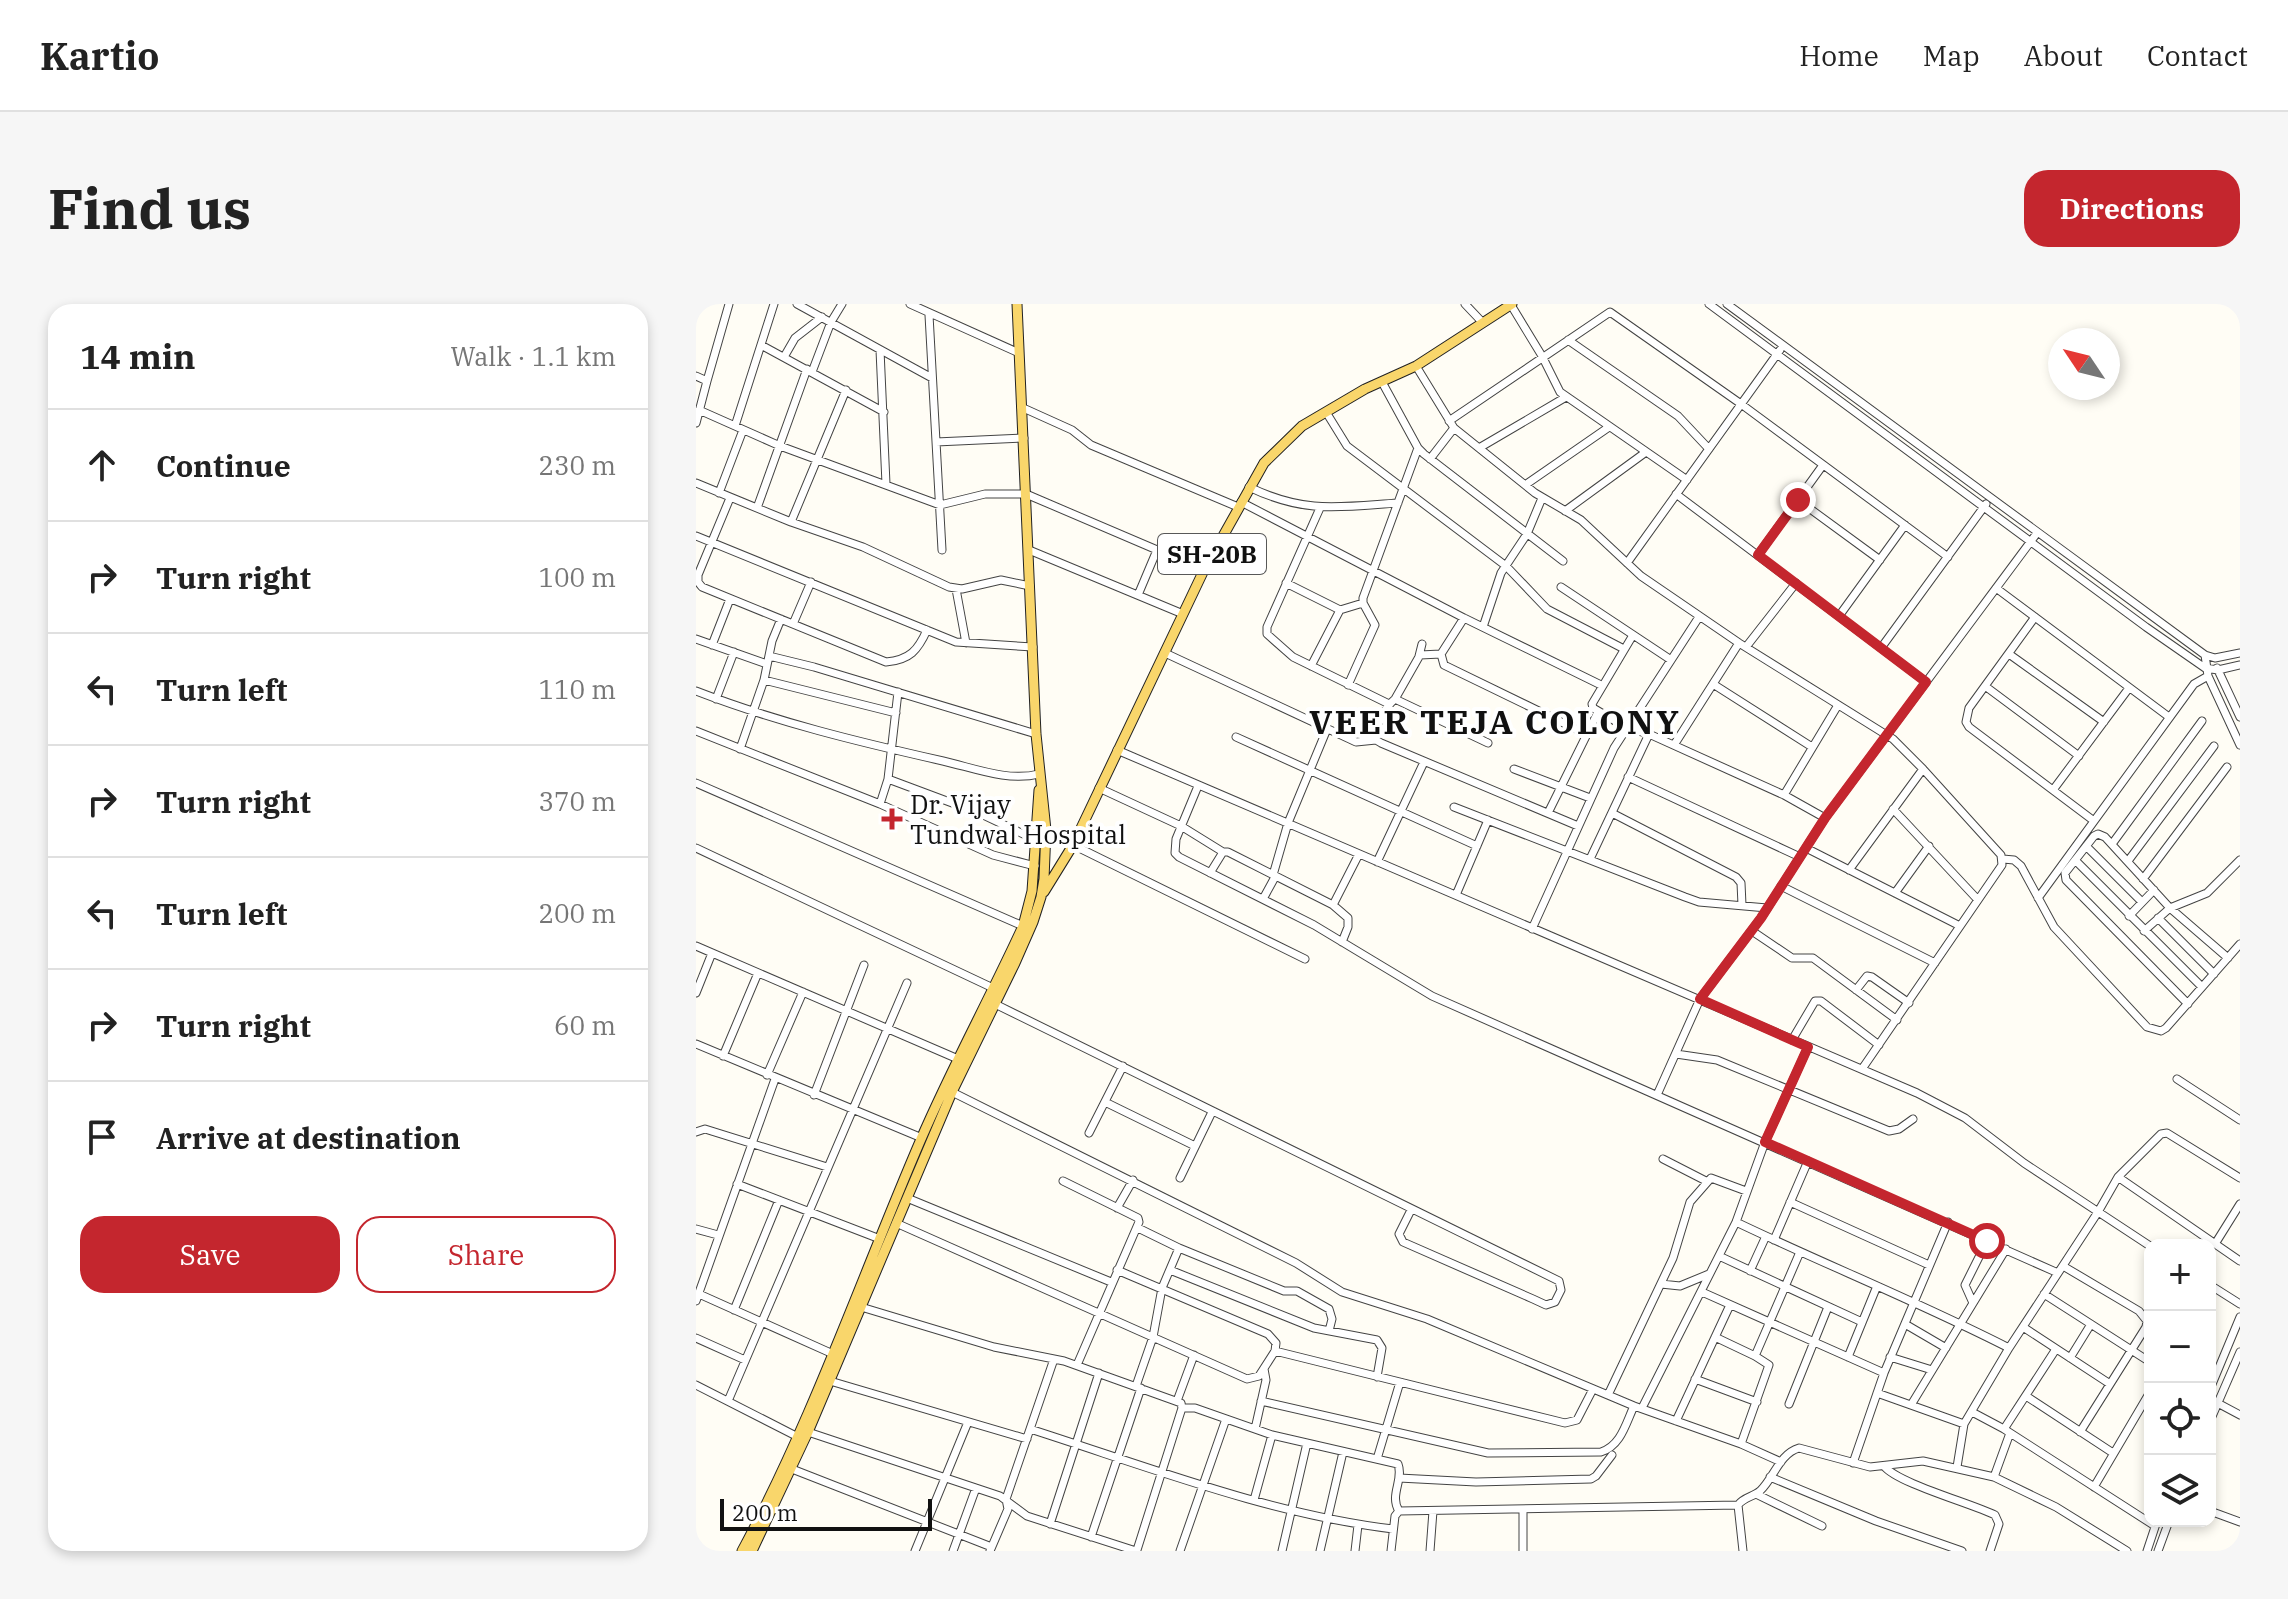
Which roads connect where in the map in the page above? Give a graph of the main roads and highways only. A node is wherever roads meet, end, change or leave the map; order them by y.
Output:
1 (1017, 304) edge
2 (1512, 304) edge
3 (1039, 778) junction
4 (1041, 897) junction
5 (1028, 909) junction
6 (753, 1548) edge
7 (742, 1551) edge

1 - 3 main road
2 - 4 main road, SH-20B
3 - 4 main road
3 - 5 main road
4 - 5 main road, SH-20B
4 - 6 main road
5 - 7 main road

